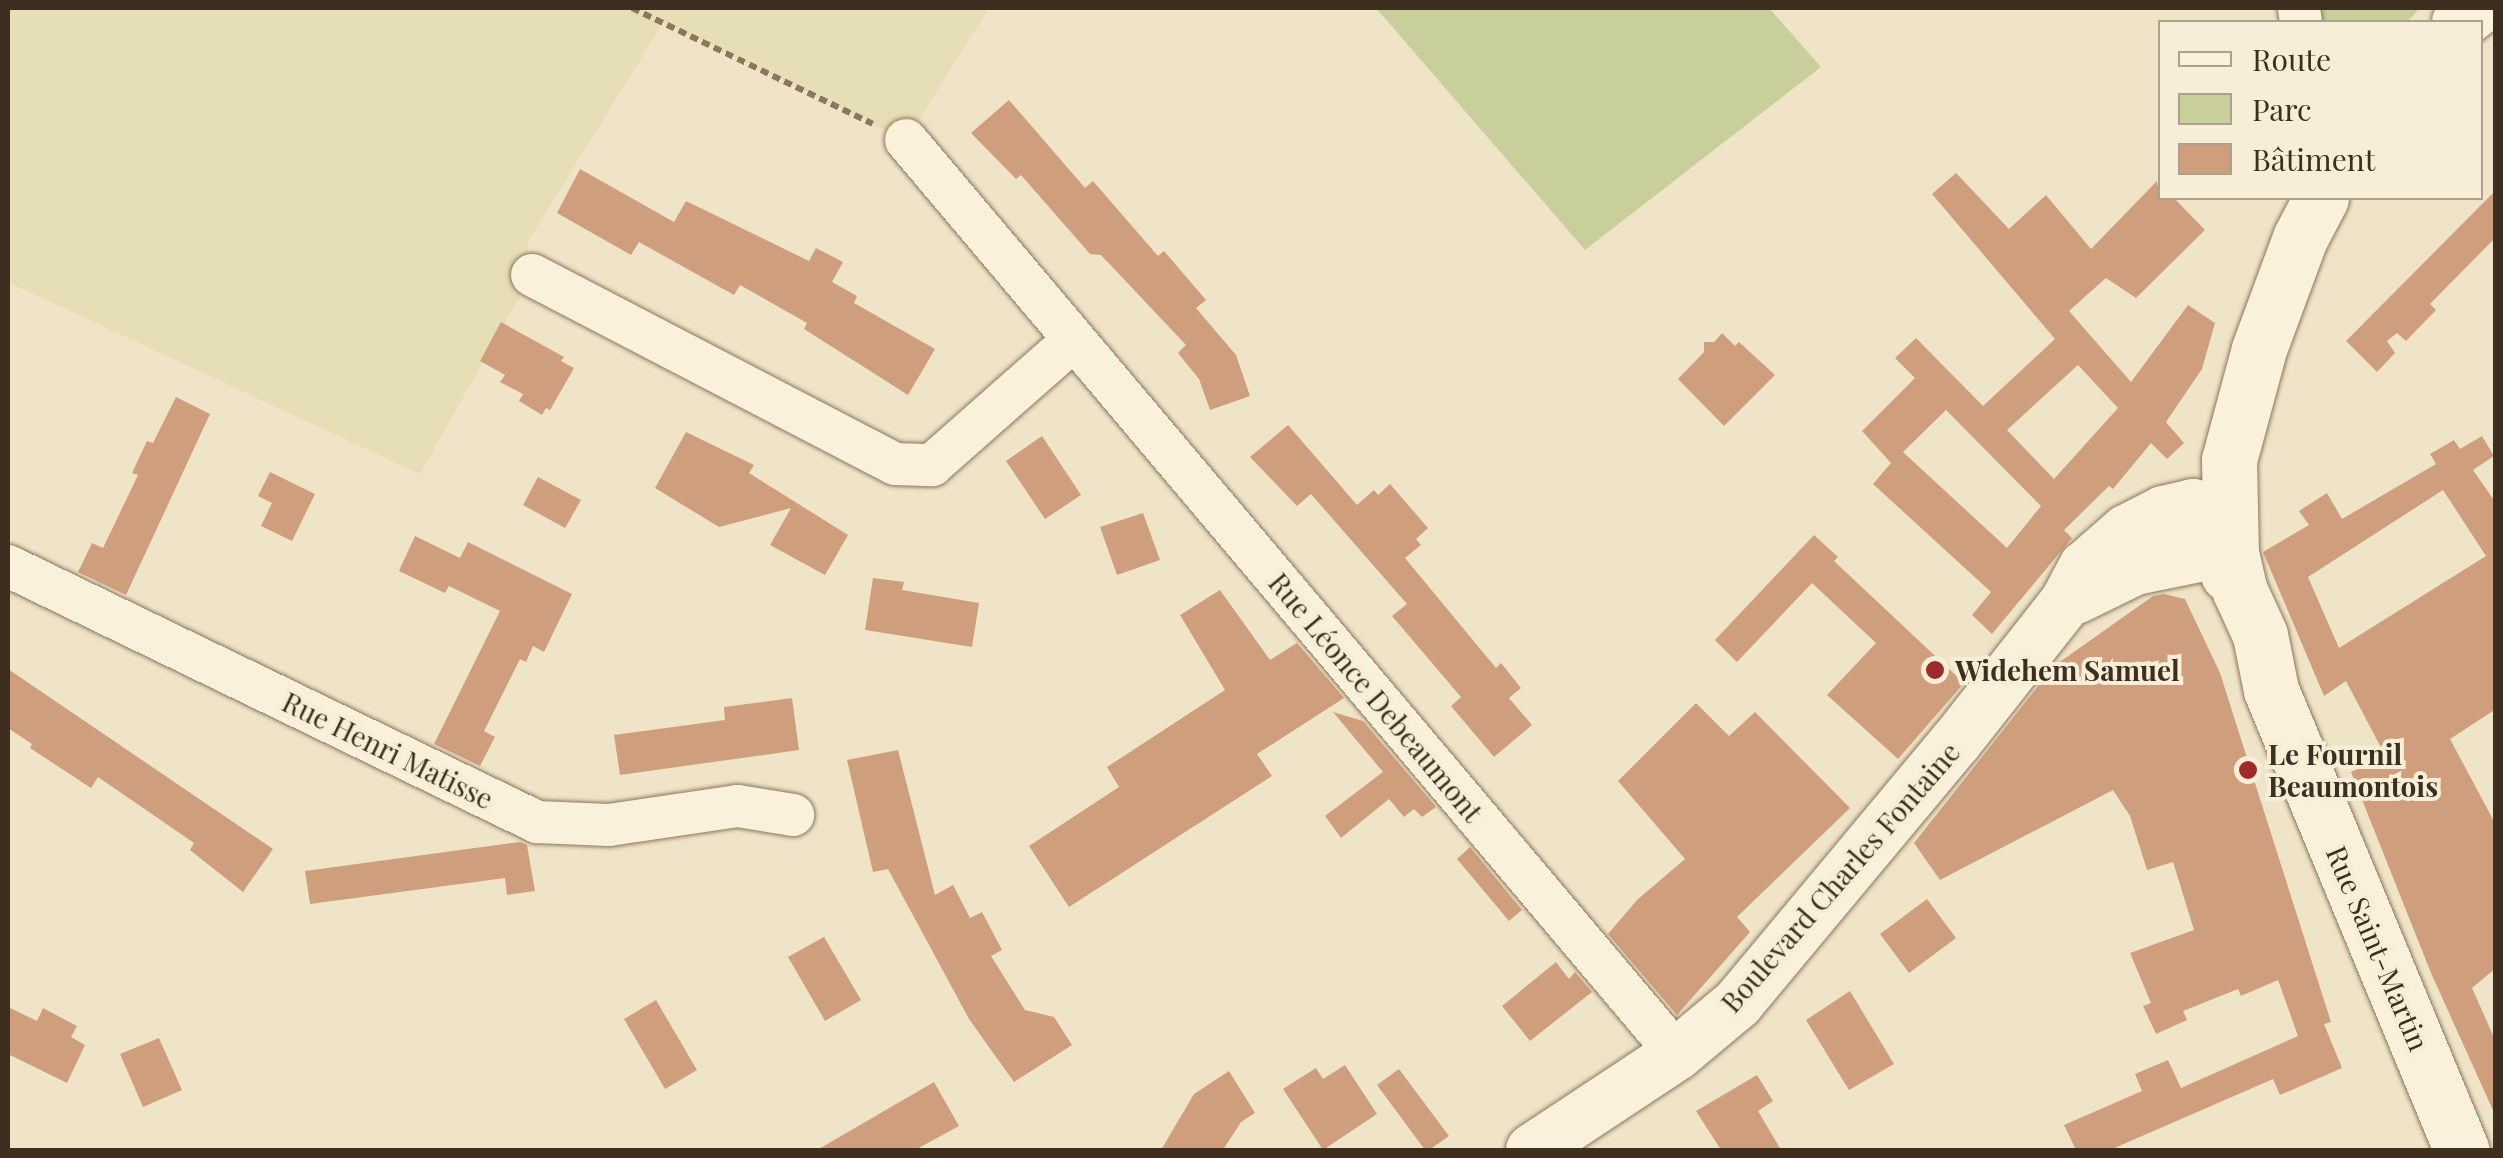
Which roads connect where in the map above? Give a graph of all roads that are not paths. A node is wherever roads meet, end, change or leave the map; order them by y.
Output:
1 (906, 140) road end
2 (2294, 200) edge
3 (2320, 200) edge
4 (532, 275) dead end
5 (1074, 340) junction
6 (2217, 525) junction
7 (8, 566) edge
8 (793, 814) dead end
9 (1677, 1054) junction
10 (1532, 1150) edge
11 (2462, 1150) edge

1 - 5 street, Rue Léonce Debeaumont
2 - 6 main road
3 - 6 main road
4 - 5 street
5 - 9 street, Rue Léonce Debeaumont
6 - 9 street, Boulevard Charles Fontaine
6 - 11 main road, Rue Saint-Martin
7 - 8 street, Rue Henri Matisse
9 - 10 street, Boulevard Charles Fontaine

